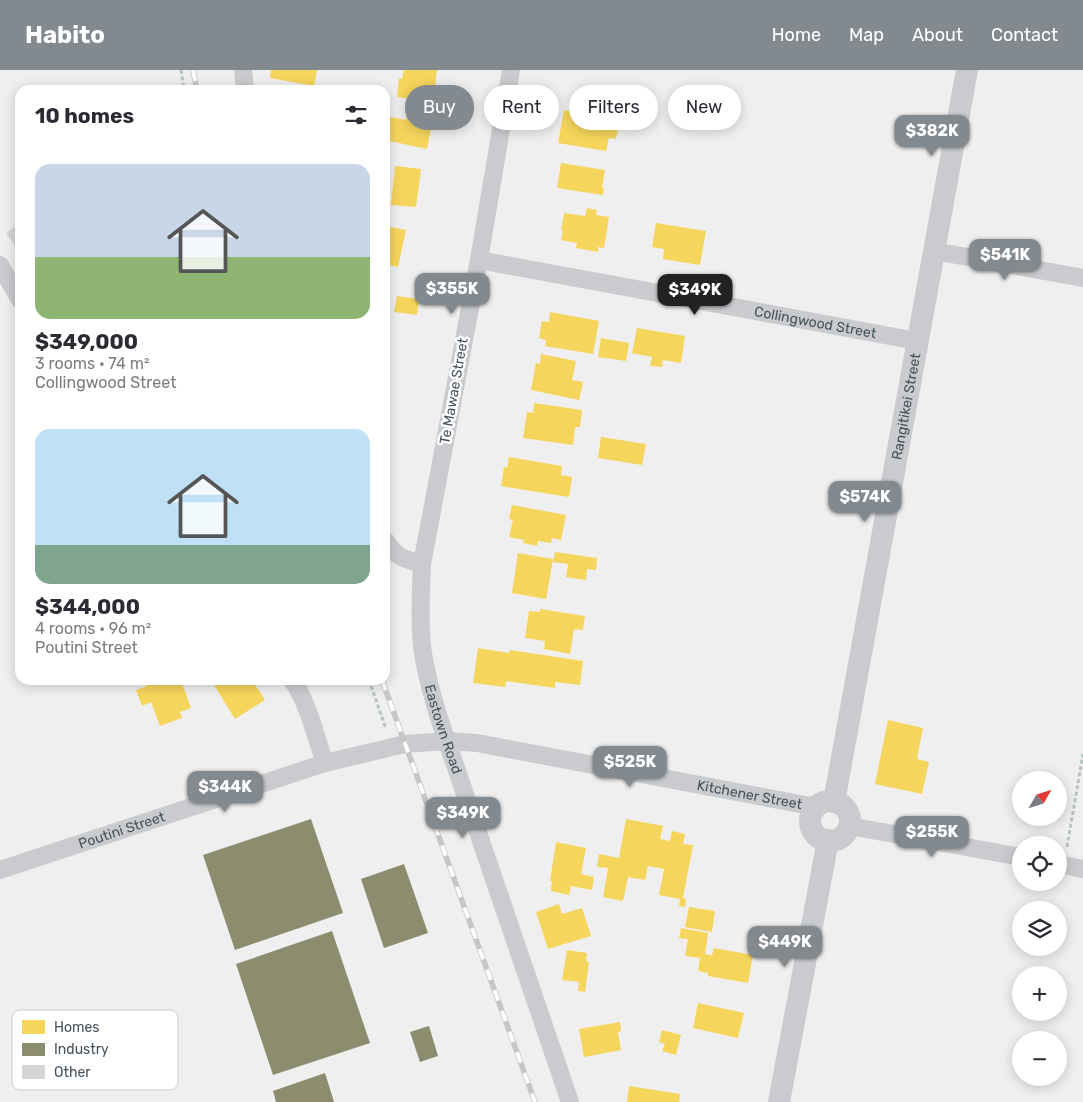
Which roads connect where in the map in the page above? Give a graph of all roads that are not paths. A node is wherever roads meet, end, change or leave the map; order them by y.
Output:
1 (242, 70) edge
2 (511, 70) edge
3 (967, 70) edge
4 (244, 85) edge
5 (934, 252) junction
6 (479, 260) junction
7 (0, 265) edge
8 (1083, 278) edge
9 (15, 291) edge
10 (917, 341) junction
11 (390, 548) edge
12 (422, 564) junction
13 (296, 685) edge
14 (446, 741) junction
15 (324, 763) junction
16 (825, 804) junction
17 (850, 826) junction
18 (828, 840) junction
19 (1012, 855) edge
20 (1067, 866) edge
21 (1083, 869) edge
22 (0, 870) edge
23 (570, 1102) edge
24 (779, 1102) edge

1 - 4 street
2 - 6 street, Te Mawae Street
3 - 5 street, Rangitikei Street
5 - 8 street
5 - 10 street, Rangitikei Street
6 - 10 street, Collingwood Street
6 - 12 street, Te Mawae Street
7 - 9 street
10 - 16 street, Rangitikei Street
11 - 12 street
12 - 14 street, Eastown Road
13 - 15 street
14 - 15 street, Poutini Street
14 - 16 street, Kitchener Street
14 - 23 street, Eastown Road
15 - 22 street, Poutini Street
16 - 17 street
16 - 18 street
17 - 18 street
17 - 19 street
18 - 24 street
20 - 21 street

